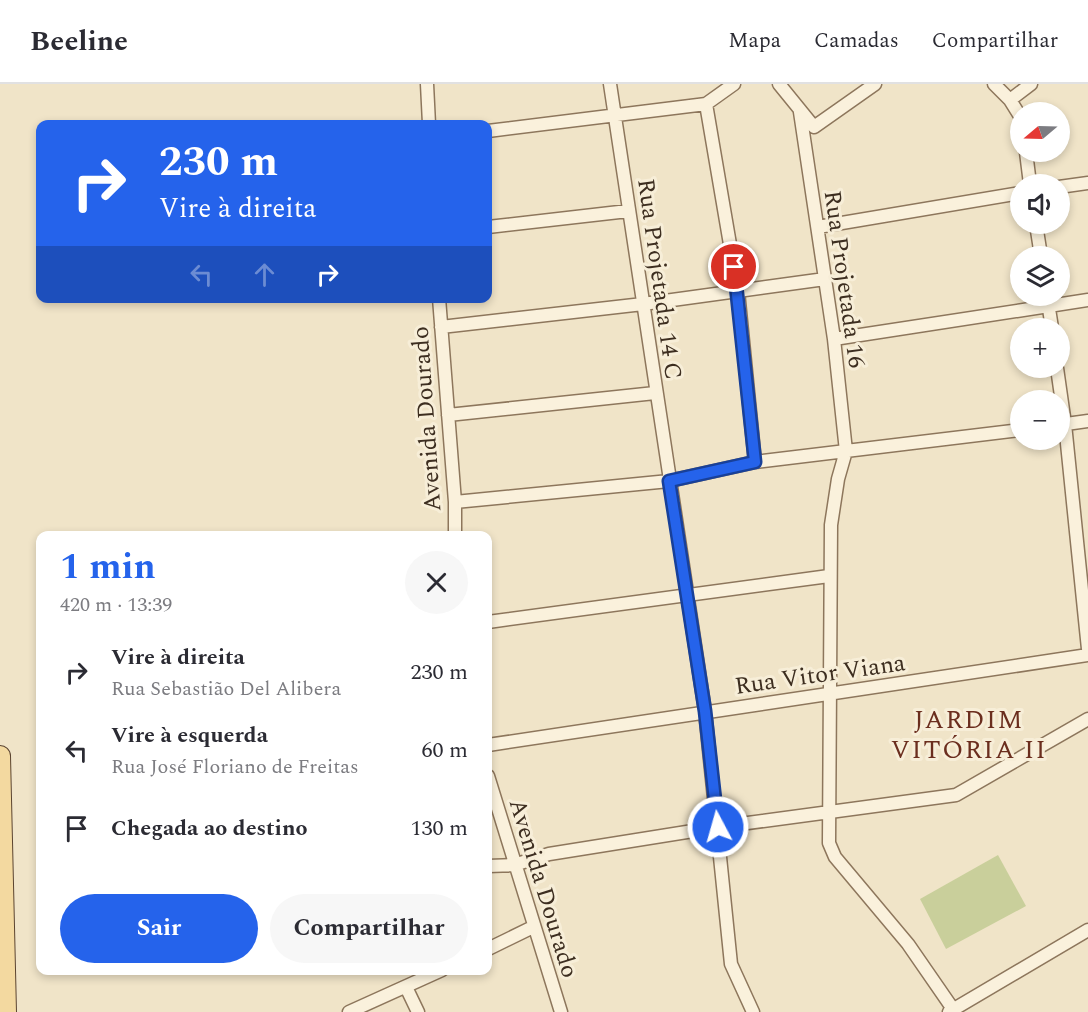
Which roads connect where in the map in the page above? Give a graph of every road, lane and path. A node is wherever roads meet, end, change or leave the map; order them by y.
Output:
1 (427, 84) edge
2 (610, 84) edge
3 (734, 84) edge
4 (779, 84) edge
5 (875, 84) edge
6 (994, 84) edge
7 (1031, 84) edge
8 (1010, 100) joint
9 (706, 104) junction
10 (800, 112) junction
11 (615, 117) junction
12 (429, 120) edge
13 (492, 131) edge
14 (1088, 183) edge
15 (1070, 185) edge
16 (1010, 195) edge
17 (628, 211) junction
18 (492, 227) edge
19 (818, 227) junction
20 (825, 279) junction
21 (738, 291) junction
22 (1070, 300) edge
23 (1088, 300) edge
24 (439, 303) edge
25 (643, 304) junction
26 (1020, 306) edge
27 (441, 327) junction
28 (834, 339) junction
29 (655, 393) junction
30 (448, 415) junction
31 (1088, 421) edge
32 (1070, 423) edge
33 (1010, 431) edge
34 (1065, 450) edge
35 (846, 451) junction
36 (755, 462) junction
37 (669, 481) junction
38 (455, 502) junction
39 (455, 531) edge
40 (829, 576) junction
41 (686, 596) junction
42 (492, 621) edge
43 (1088, 649) edge
44 (1088, 655) edge
45 (829, 695) junction
46 (705, 711) junction
47 (1088, 719) edge
48 (492, 744) edge
49 (0, 756) edge
50 (492, 790) edge
51 (828, 813) junction
52 (718, 827) junction
53 (514, 865) junction
54 (492, 866) edge
55 (533, 927) junction
56 (1088, 930) edge
57 (492, 947) edge
58 (431, 975) edge
59 (406, 987) junction
60 (953, 1011) edge
61 (6, 1012) edge
62 (349, 1012) edge
63 (418, 1012) edge
64 (561, 1012) edge
65 (753, 1012) edge

1 - 12 street
2 - 11 street, Rua Projetada 14 C
3 - 9 street
4 - 10 street
5 - 10 street
6 - 8 street
7 - 8 street
9 - 11 street
9 - 21 street
10 - 19 street, Rua Projetada 16
11 - 13 street
11 - 17 street, Rua Projetada 14 C
14 - 15 street
16 - 19 street
17 - 18 street
17 - 25 street, Rua Projetada 14 C
19 - 20 street, Rua Projetada 16
20 - 21 street
20 - 28 street, Rua Projetada 16
21 - 25 street
21 - 36 street
22 - 23 street
24 - 27 street, Avenida Dourado
25 - 27 street
25 - 29 street, Rua Projetada 14 C
26 - 28 street
27 - 30 street, Avenida Dourado
28 - 35 street, Rua Projetada 16
29 - 30 street
29 - 37 street, Rua Projetada 14 C
30 - 38 street, Avenida Dourado
31 - 32 street
33 - 35 street
34 - 43 street
35 - 36 street
35 - 40 street
36 - 37 street
37 - 38 street
37 - 41 street, Rua Projetada 14 C
38 - 39 street, Avenida Dourado
40 - 41 street
40 - 45 street
41 - 42 street
41 - 46 street, Rua Projetada 14 C
44 - 45 street, Rua Vitor Viana
45 - 46 street, Rua Vitor Viana
45 - 51 street
46 - 48 street, Rua Vitor Viana
46 - 52 street, Rua Projetada 14 C
47 - 51 street
49 - 61 main road
50 - 53 street, Avenida Dourado
51 - 52 street
51 - 60 street
52 - 53 street
52 - 65 street, Rua Projetada 14 C
53 - 54 street
53 - 55 street, Avenida Dourado
55 - 57 street
55 - 64 street, Avenida Dourado
56 - 60 street
58 - 59 street
59 - 62 street
59 - 63 street

